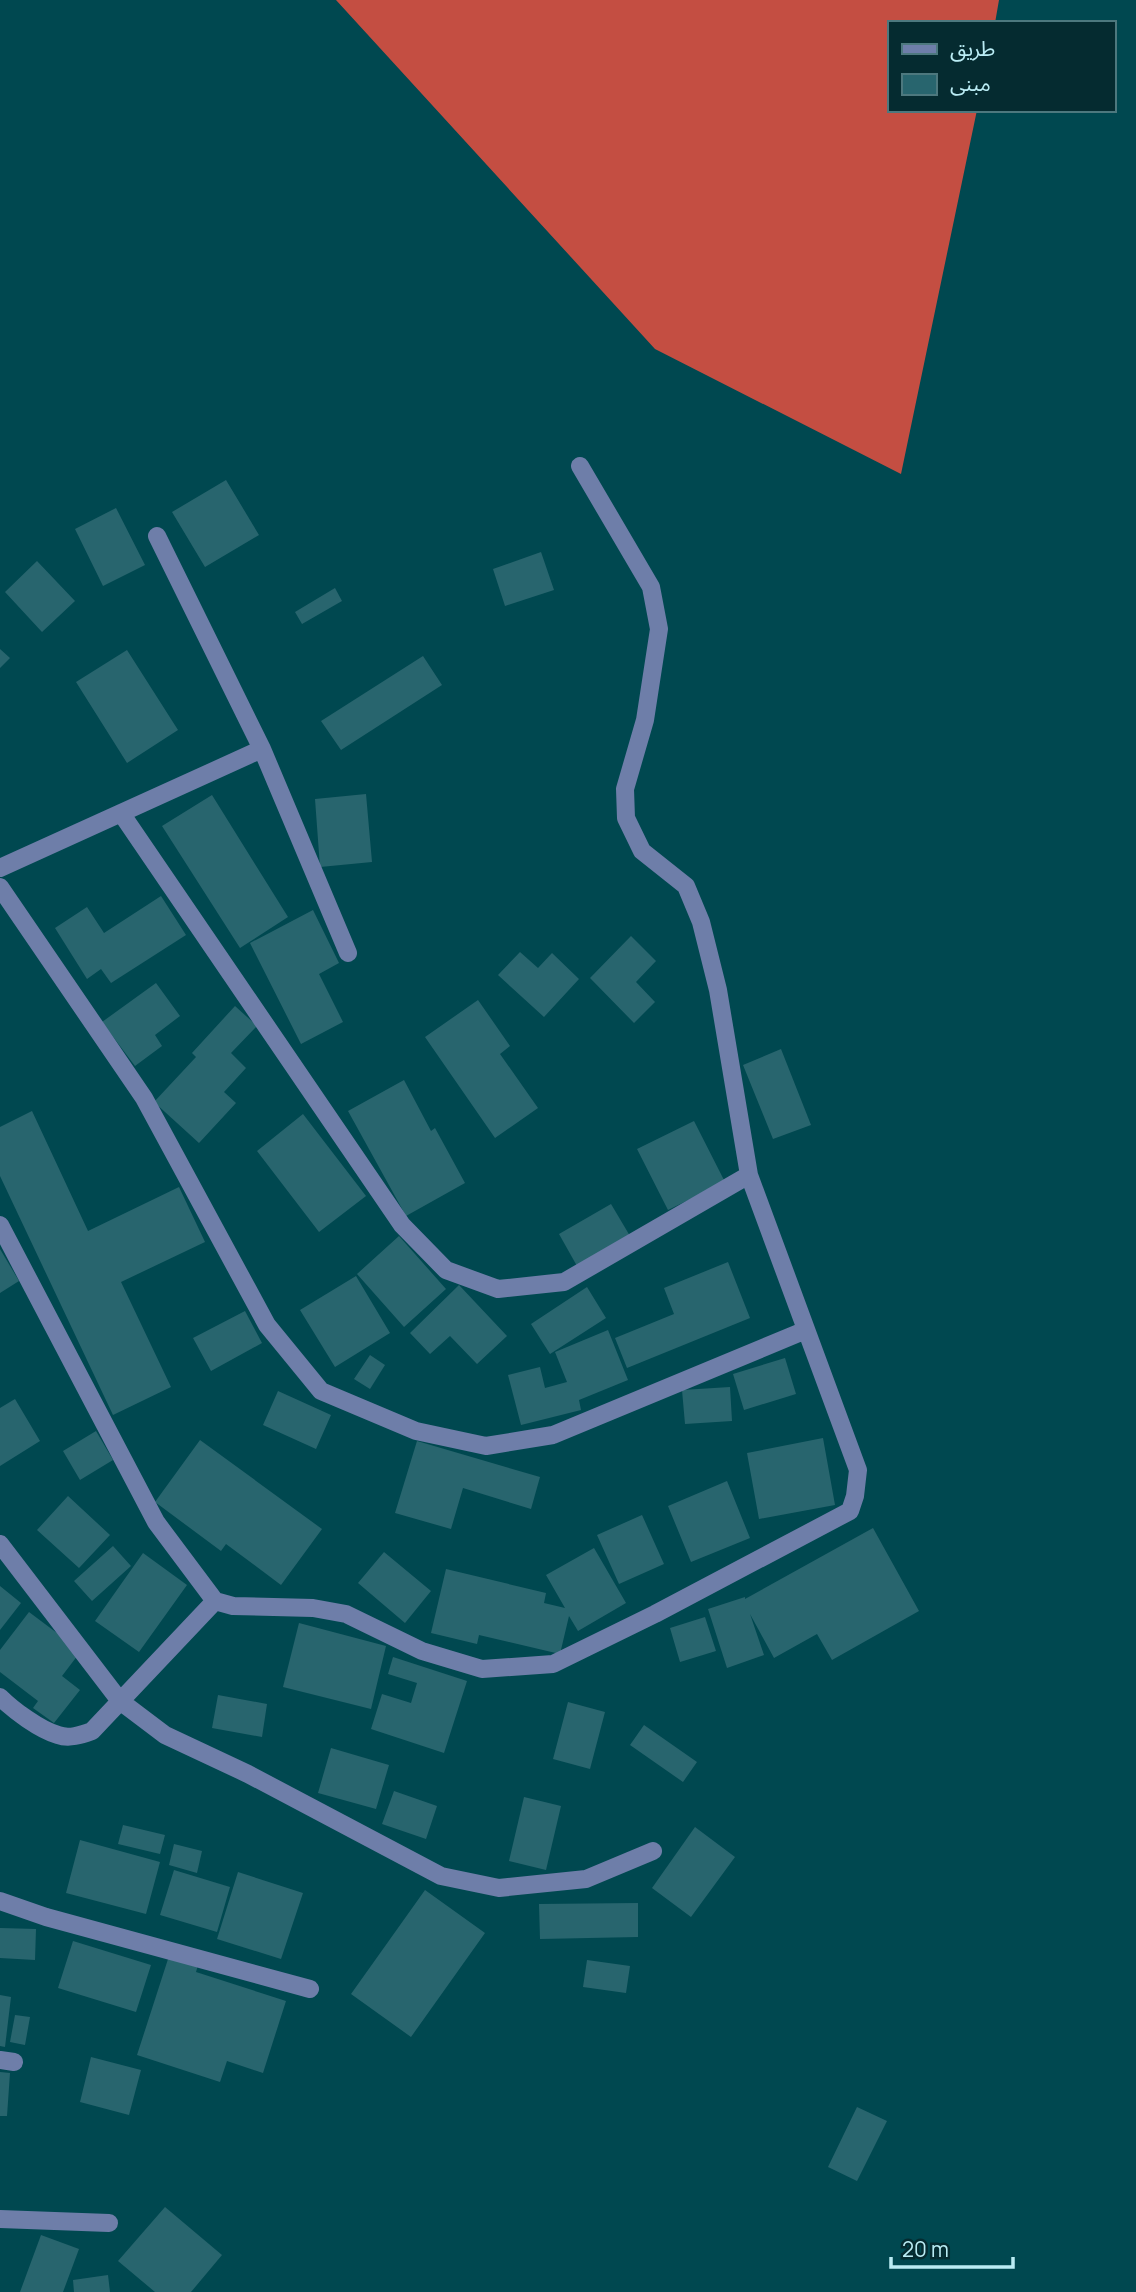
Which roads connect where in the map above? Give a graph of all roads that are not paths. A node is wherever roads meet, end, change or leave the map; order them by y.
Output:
1 (580, 466) dead end
2 (157, 536) dead end
3 (262, 749) junction
4 (121, 813) junction
5 (0, 868) edge
6 (0, 887) edge
7 (348, 953) dead end
8 (749, 1175) junction
9 (0, 1225) edge
10 (807, 1330) junction
11 (0, 1544) edge
12 (215, 1601) junction
13 (0, 1697) edge
14 (120, 1701) junction
15 (653, 1851) dead end
16 (0, 1901) edge
17 (310, 1989) dead end
18 (0, 2219) edge
19 (110, 2223) dead end

1 - 8 street
2 - 3 street
3 - 4 street
3 - 7 street
4 - 5 street
4 - 8 street
6 - 10 street
8 - 10 street
9 - 12 street
10 - 12 street
11 - 14 street
12 - 14 street
13 - 14 street
14 - 15 street
16 - 17 street
18 - 19 street

